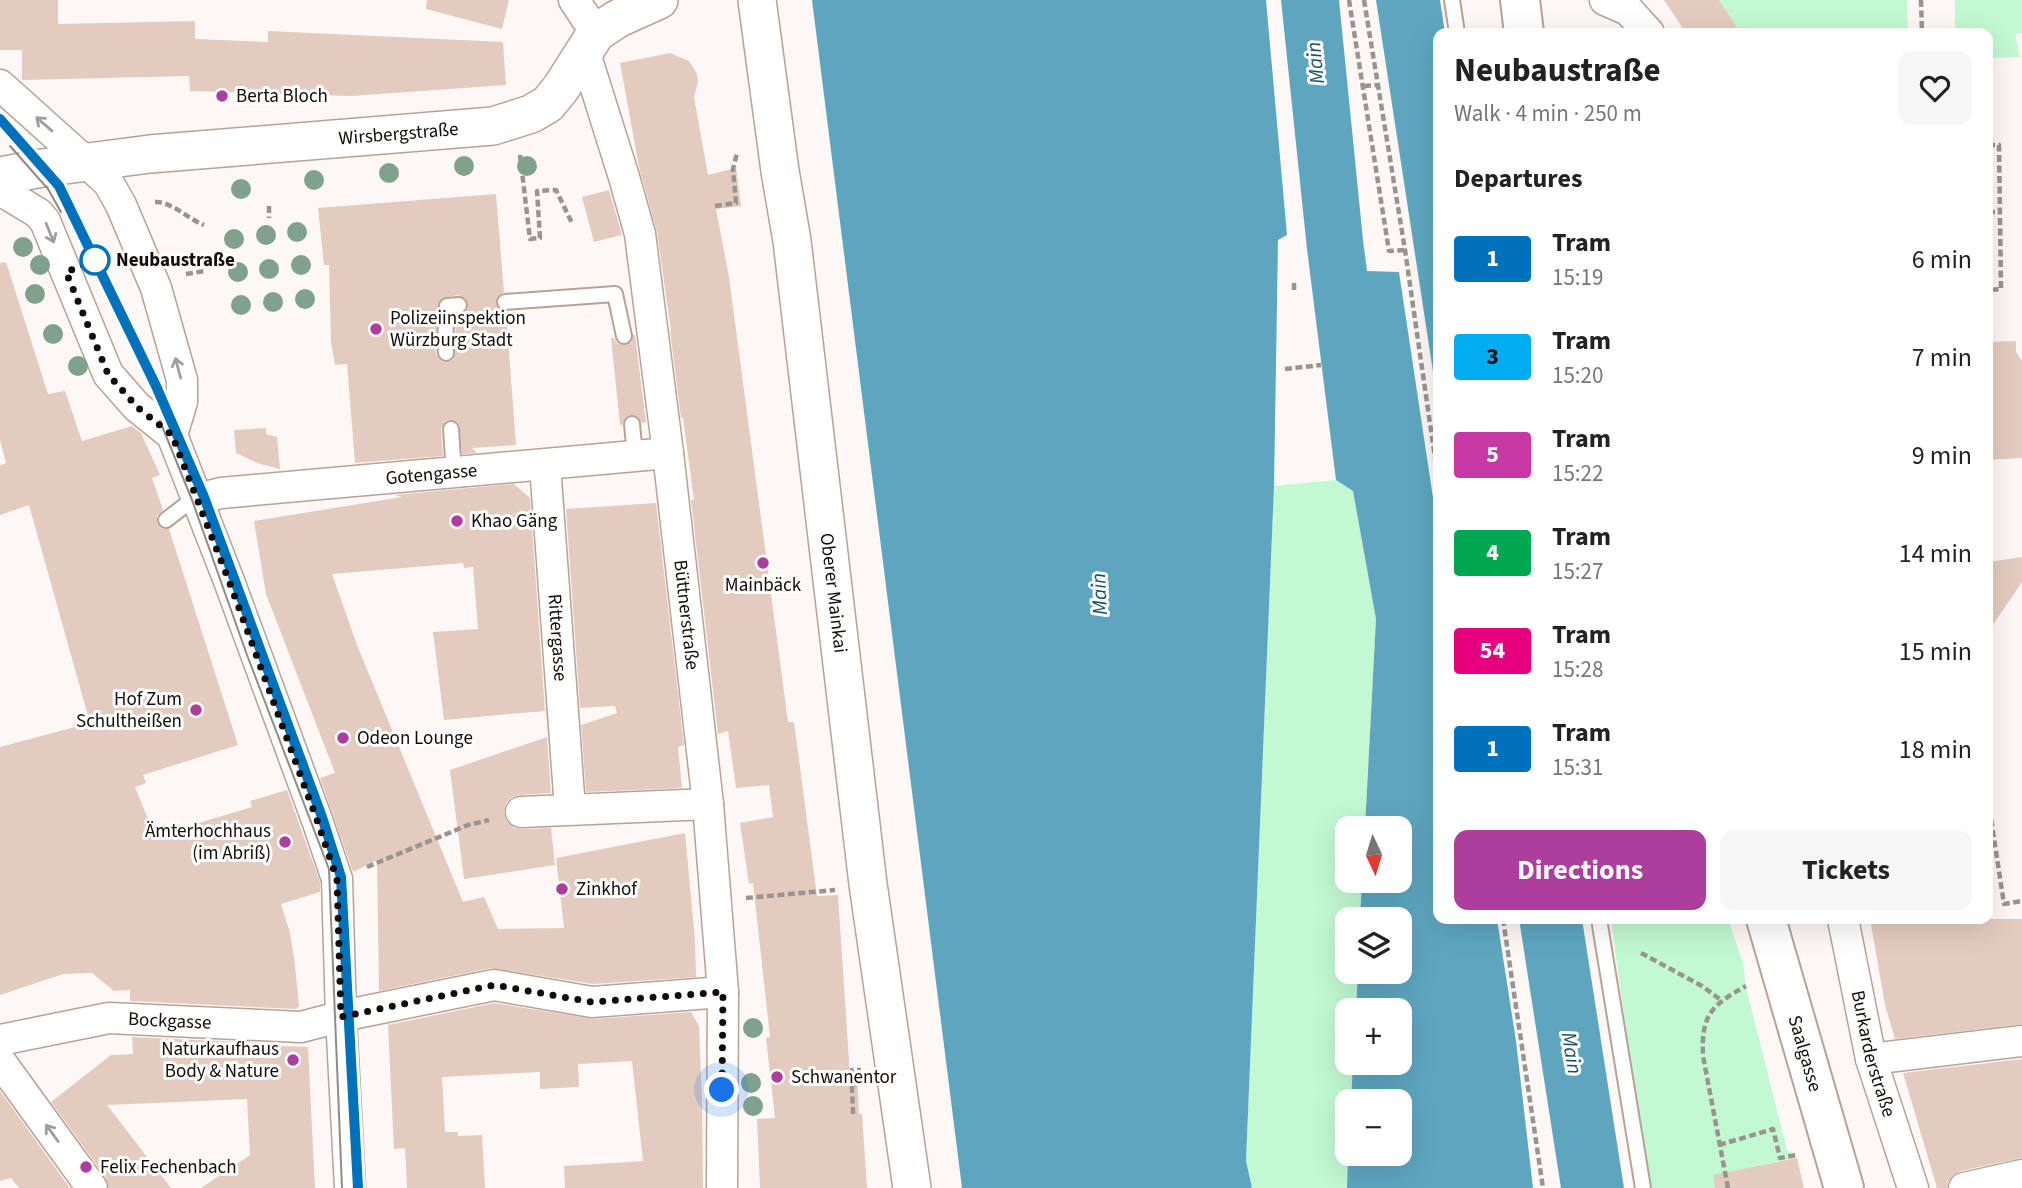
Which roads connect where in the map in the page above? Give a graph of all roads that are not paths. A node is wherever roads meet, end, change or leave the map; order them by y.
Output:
1 (574, 0) edge
2 (659, 0) edge
3 (757, 0) edge
4 (1452, 0) edge
5 (1520, 0) edge
6 (1625, 3) edge
7 (603, 26) edge
8 (1456, 28) edge
9 (1523, 28) edge
10 (1645, 28) edge
11 (0, 85) edge
12 (88, 163) junction
13 (0, 176) edge
14 (0, 190) edge
15 (505, 302) dead end
16 (459, 305) dead end
17 (624, 337) dead end
18 (446, 353) dead end
19 (632, 424) dead end
20 (451, 429) dead end
21 (172, 435) junction
22 (668, 453) junction
23 (635, 456) junction
24 (545, 465) junction
25 (454, 473) junction
26 (197, 499) junction
27 (166, 520) dead end
28 (708, 804) junction
29 (570, 809) junction
30 (521, 812) road end
31 (1600, 924) edge
32 (1767, 924) edge
33 (1844, 924) edge
34 (723, 992) junction
35 (341, 1017) junction
36 (0, 1040) edge
37 (2022, 1041) edge
38 (1871, 1059) junction
39 (0, 1061) edge
40 (2022, 1175) edge
41 (92, 1188) edge
42 (350, 1188) edge
43 (722, 1188) edge
44 (912, 1188) edge
45 (1643, 1188) edge
46 (1844, 1188) edge
47 (1913, 1188) edge
48 (1964, 1188) edge

1 - 7 street, Büttnerstraße
2 - 7 street
3 - 44 street, Oberer Mainkai
4 - 8 lane
5 - 9 main road
6 - 10 street
7 - 12 street, Wirsbergstraße
7 - 22 street, Büttnerstraße
12 -> 11 street
12 - 13 street
21 -> 12 street
14 -> 21 street
15 - 17 lane
16 - 18 lane
19 - 23 lane
20 - 25 lane
21 - 26 street
22 - 23 street, Gotengasse
22 - 28 street, Büttnerstraße
23 - 24 street, Gotengasse
24 - 25 street, Gotengasse
24 - 29 street, Rittergasse
25 - 26 street, Gotengasse
26 - 27 lane
26 - 35 street
28 - 29 street
28 - 34 street, Büttnerstraße
29 - 30 street
31 - 45 lane
32 - 46 main road, Saalgasse
33 - 38 street, Burkarderstraße
34 - 35 street, Bockgasse
34 - 43 street, Büttnerstraße
35 - 36 street, Bockgasse
35 - 42 street
37 - 38 street
38 - 47 street, Burkarderstraße
41 -> 39 street
40 - 48 street

